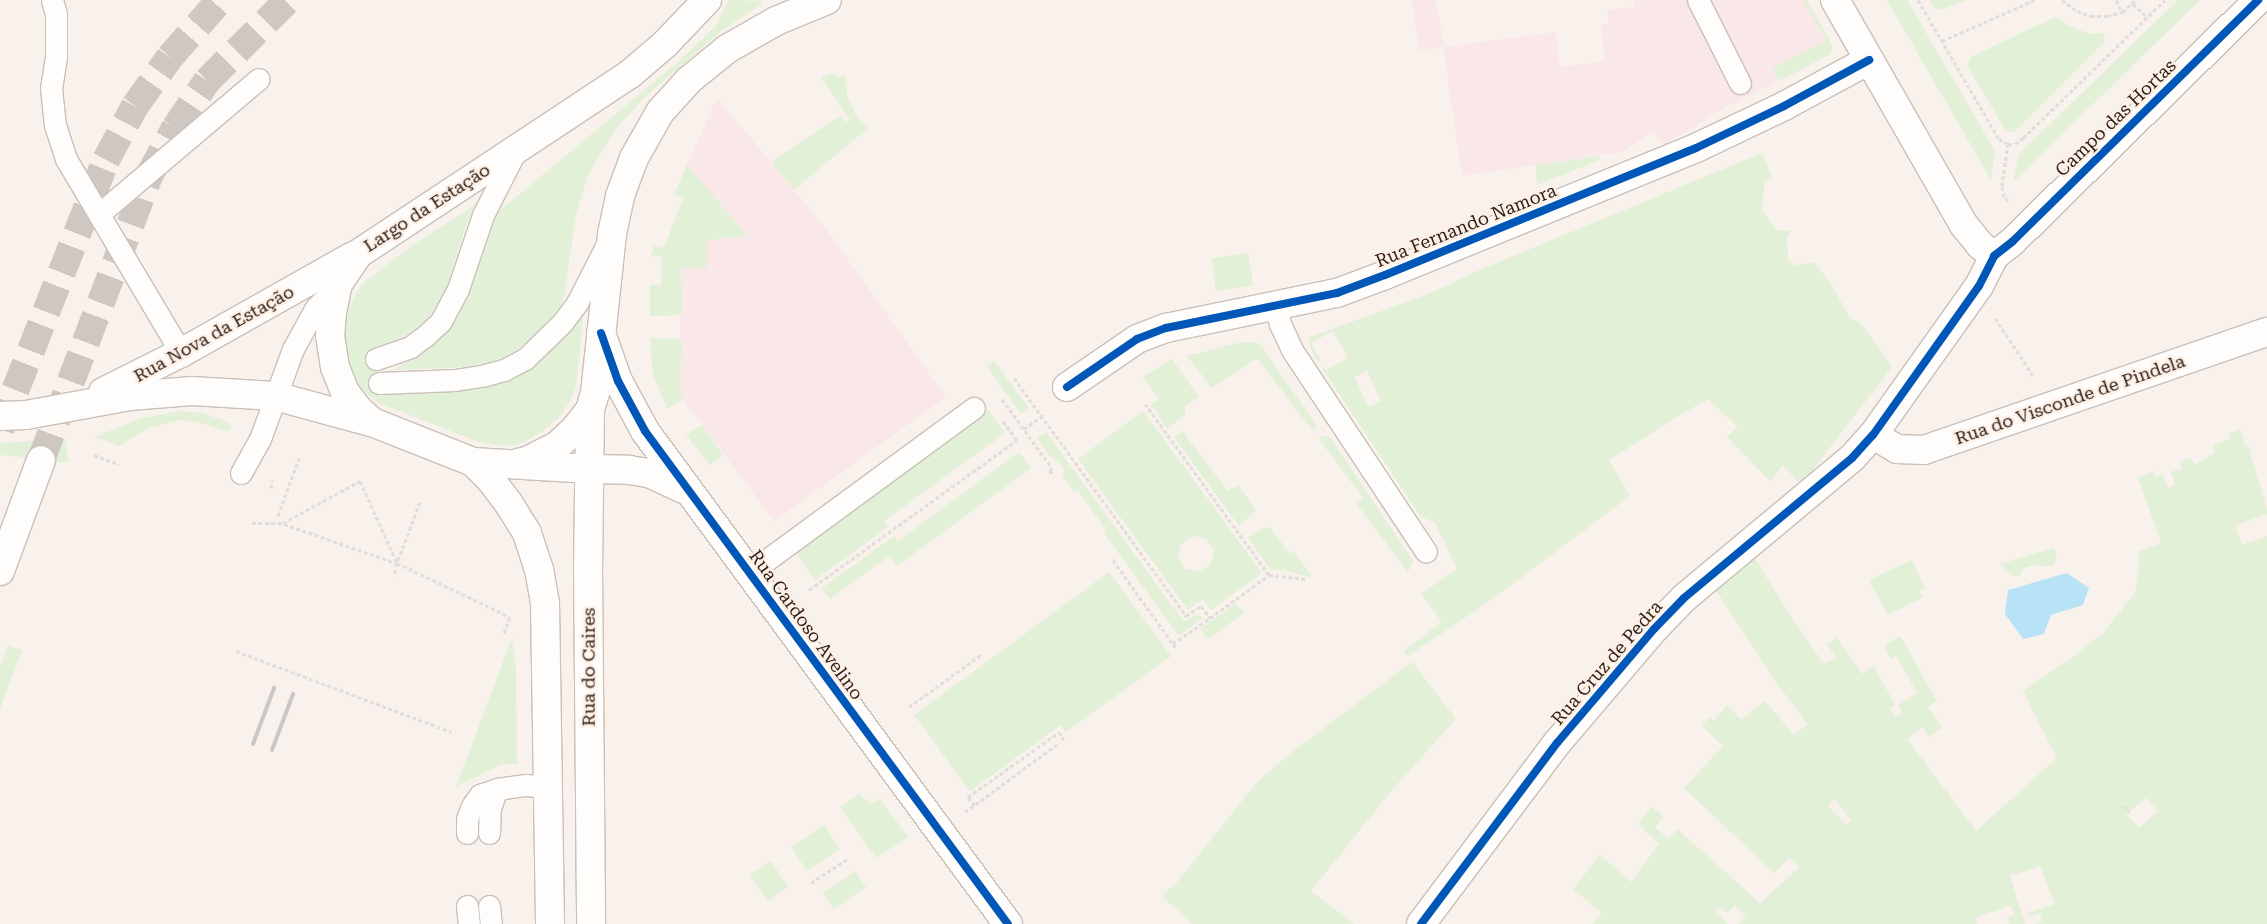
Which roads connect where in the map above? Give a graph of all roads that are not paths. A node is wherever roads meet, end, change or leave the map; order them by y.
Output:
1 (52, 0) edge
2 (707, 0) edge
3 (827, 0) edge
4 (1698, 0) edge
5 (1835, 0) edge
6 (2258, 0) edge
7 (1868, 60) junction
8 (259, 79) dead end
9 (1740, 83) dead end
10 (516, 150) junction
11 (99, 214) junction
12 (612, 234) junction
13 (358, 254) junction
14 (1994, 256) junction
15 (338, 284) junction
16 (1275, 306) junction
17 (2267, 332) edge
18 (601, 333) junction
19 (181, 353) junction
20 (376, 359) dead end
21 (379, 383) dead end
22 (1067, 387) dead end
23 (275, 396) junction
24 (68, 408) junction
25 (974, 408) dead end
26 (590, 410) junction
27 (0, 416) edge
28 (372, 422) junction
29 (1874, 435) junction
30 (41, 460) tunnel mouth
31 (473, 462) junction
32 (505, 466) junction
33 (590, 469) junction
34 (241, 473) dead end
35 (686, 489) junction
36 (1426, 552) dead end
37 (0, 571) edge
38 (749, 573) junction
39 (548, 787) junction
40 (497, 789) junction
41 (466, 833) dead end
42 (489, 833) dead end
43 (550, 924) edge
44 (591, 924) edge
45 (1008, 924) edge
46 (1422, 924) edge

1 - 11 lane
2 - 10 main road, Largo da Estação
3 - 12 main road, Largo da Estação
4 - 9 lane
5 - 7 main road
6 - 14 main road, Campo das Hortas
7 - 14 main road
7 - 16 main road, Rua Fernando Namora
8 - 11 lane
10 - 13 main road, Largo da Estação
10 - 20 lane
11 - 19 lane
12 - 18 main road, Largo da Estação
12 - 21 lane
13 - 15 main road, Largo da Estação
13 - 19 main road, Rua Nova da Estação
14 - 29 main road, Rua Cruz de Pedra
15 - 23 lane
15 - 28 main road, Largo da Estação
16 - 22 main road, Rua Fernando Namora
16 - 36 lane
17 - 29 main road, Rua do Visconde de Pindela
18 - 26 main road, Largo da Estação
18 - 35 main road, Rua Cardoso Avelino
19 - 24 main road, Rua Nova da Estação
23 - 24 main road, Rua Nova da Estação
23 - 28 main road, Rua Nova da Estação
23 - 34 lane
24 - 27 main road, Rua Nova da Estação
25 - 38 lane
26 - 32 main road, Largo da Estação
26 - 33 main road, Rua do Caires
28 - 31 main road, Largo da Estação
29 - 46 main road, Rua Cruz de Pedra
30 - 37 main road
31 - 32 main road, Largo da Estação
31 - 39 main road
32 - 33 main road, Largo da Estação
33 - 35 main road, Rua Cardoso Avelino
33 - 44 main road, Rua do Caires
35 - 38 main road, Rua Cardoso Avelino
38 - 45 main road, Rua Cardoso Avelino
39 - 40 lane
39 - 43 main road
40 - 41 lane
40 - 42 lane

